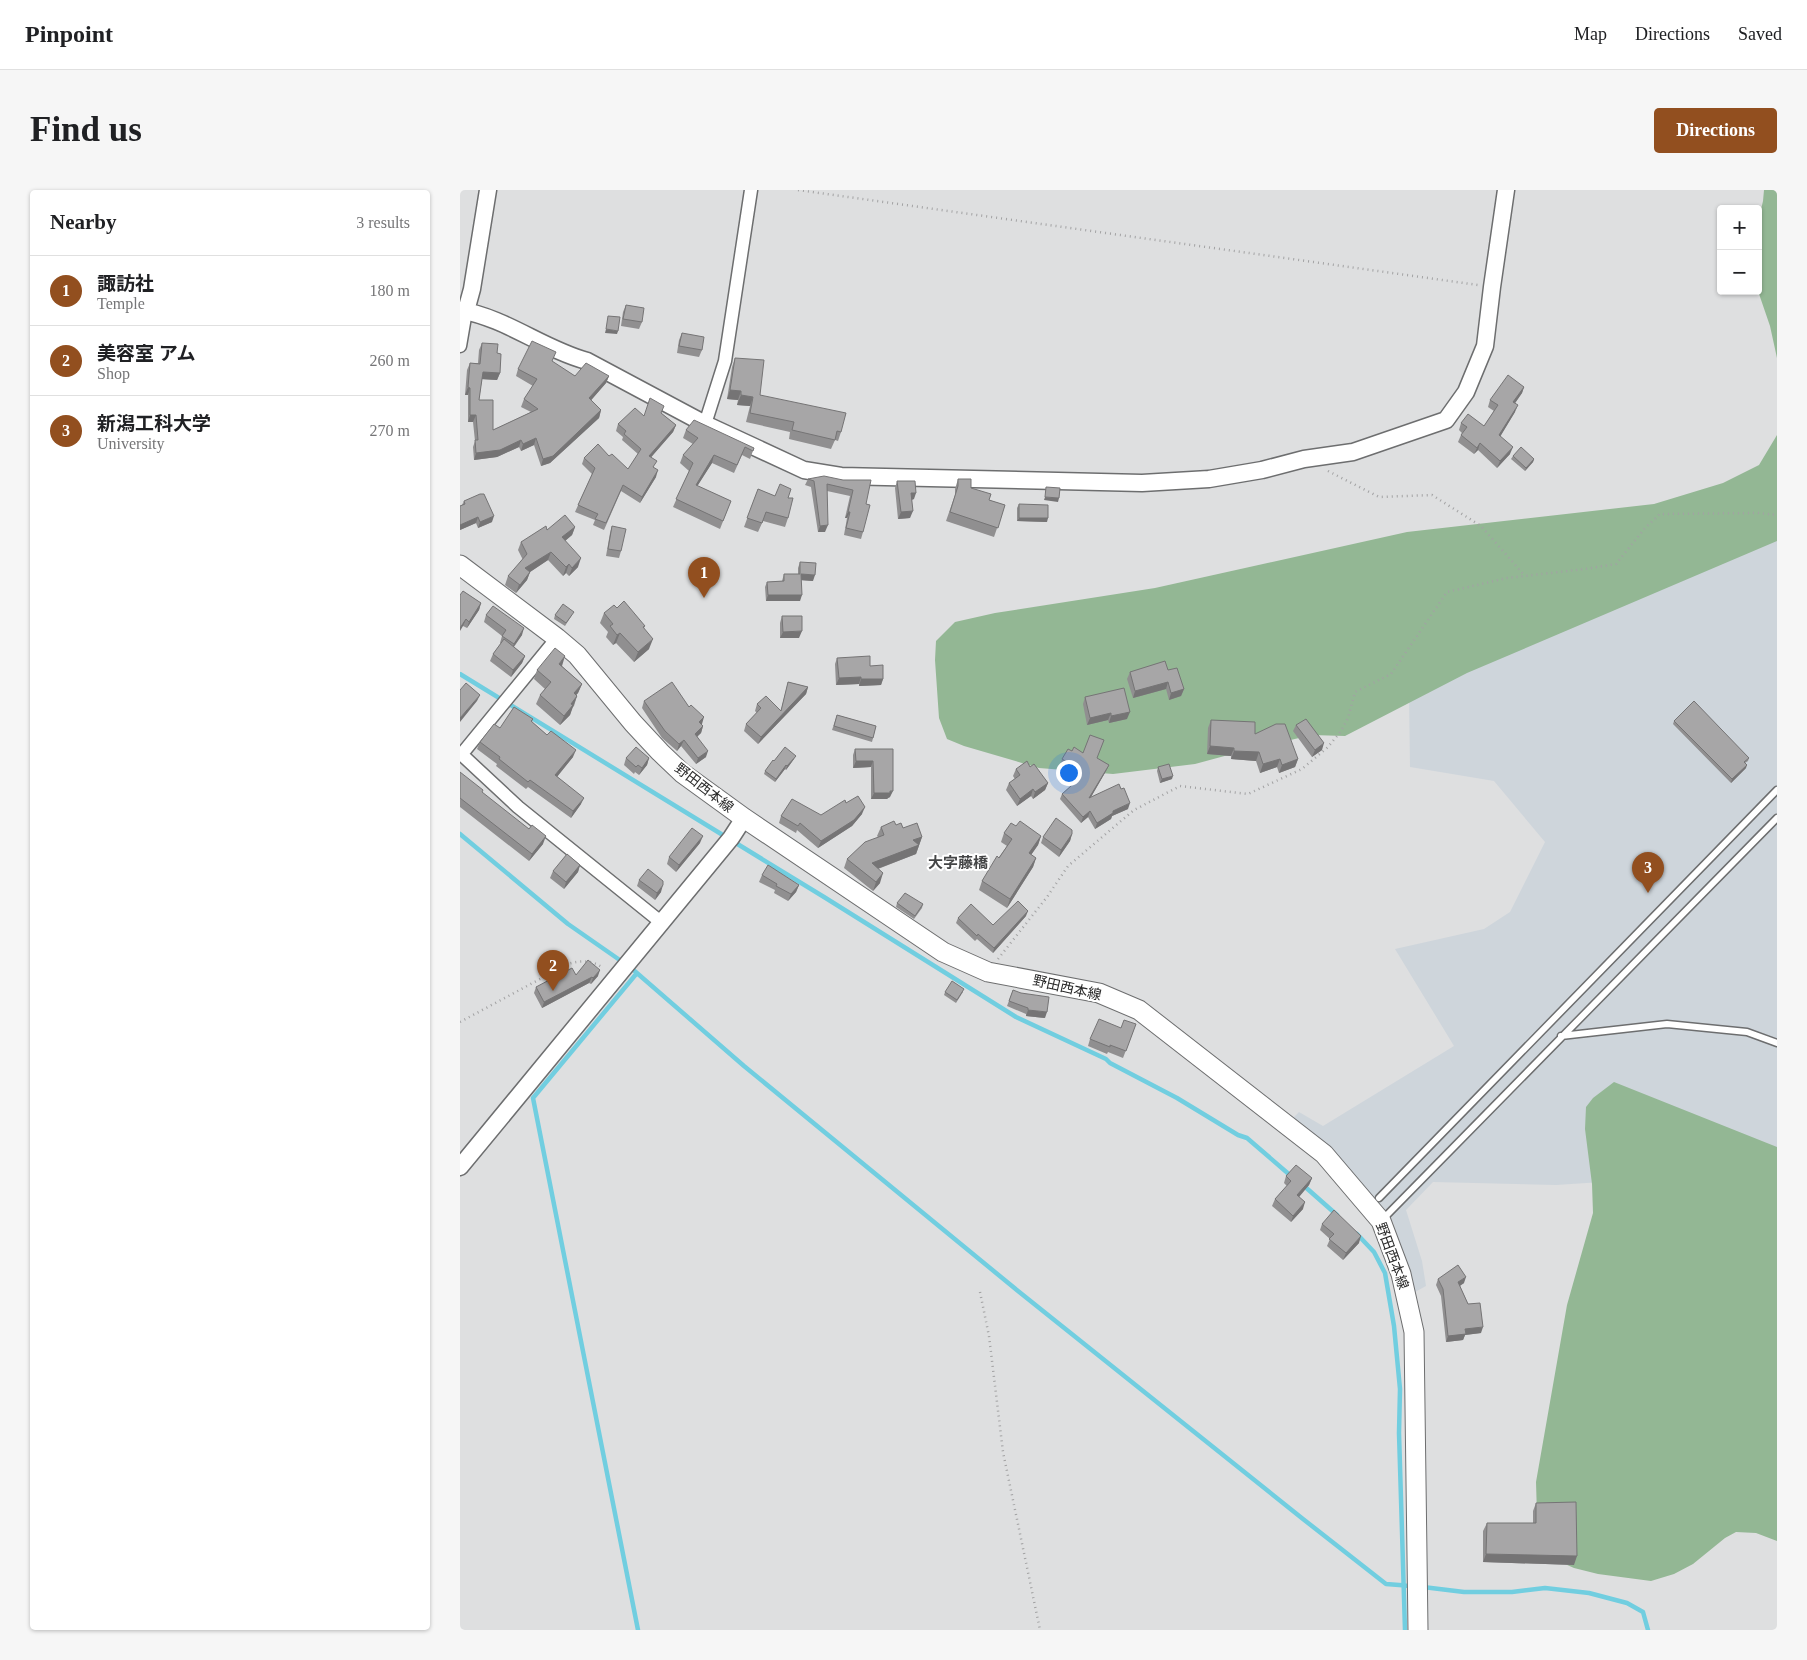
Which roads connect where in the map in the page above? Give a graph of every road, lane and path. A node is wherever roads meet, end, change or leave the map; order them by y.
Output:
1 (488, 190) edge
2 (752, 190) edge
3 (798, 190) edge
4 (1506, 190) edge
5 (1492, 287) junction
6 (463, 310) edge
7 (460, 346) edge
8 (705, 424) junction
9 (1304, 459) junction
10 (1777, 515) edge
11 (460, 565) edge
12 (1525, 576) junction
13 (557, 638) junction
14 (461, 754) edge
15 (1777, 790) edge
16 (744, 818) junction
17 (1777, 818) edge
18 (662, 923) junction
19 (988, 972) junction
20 (619, 975) junction
21 (460, 1022) edge
22 (1561, 1036) junction
23 (1777, 1043) edge
24 (460, 1167) edge
25 (1379, 1198) dead end
26 (1381, 1221) junction
27 (980, 1292) dead end
28 (1040, 1630) edge
29 (1418, 1630) edge

1 - 6 street
2 - 8 street
3 - 5 path
4 - 5 street
5 - 9 street
6 - 7 street
6 - 8 street
8 - 9 street
9 - 12 path
10 - 12 path
11 - 13 main road, 野田西本線
12 - 19 path
13 - 14 street
13 - 16 main road, 野田西本線
14 - 18 street
15 - 25 lane
16 - 18 street
16 - 19 main road, 野田西本線
17 - 22 lane
18 - 20 street
19 - 26 main road, 野田西本線
20 - 21 path
20 - 24 street
22 - 23 lane
22 - 26 lane
26 - 29 main road, 野田西本線
27 - 28 path

